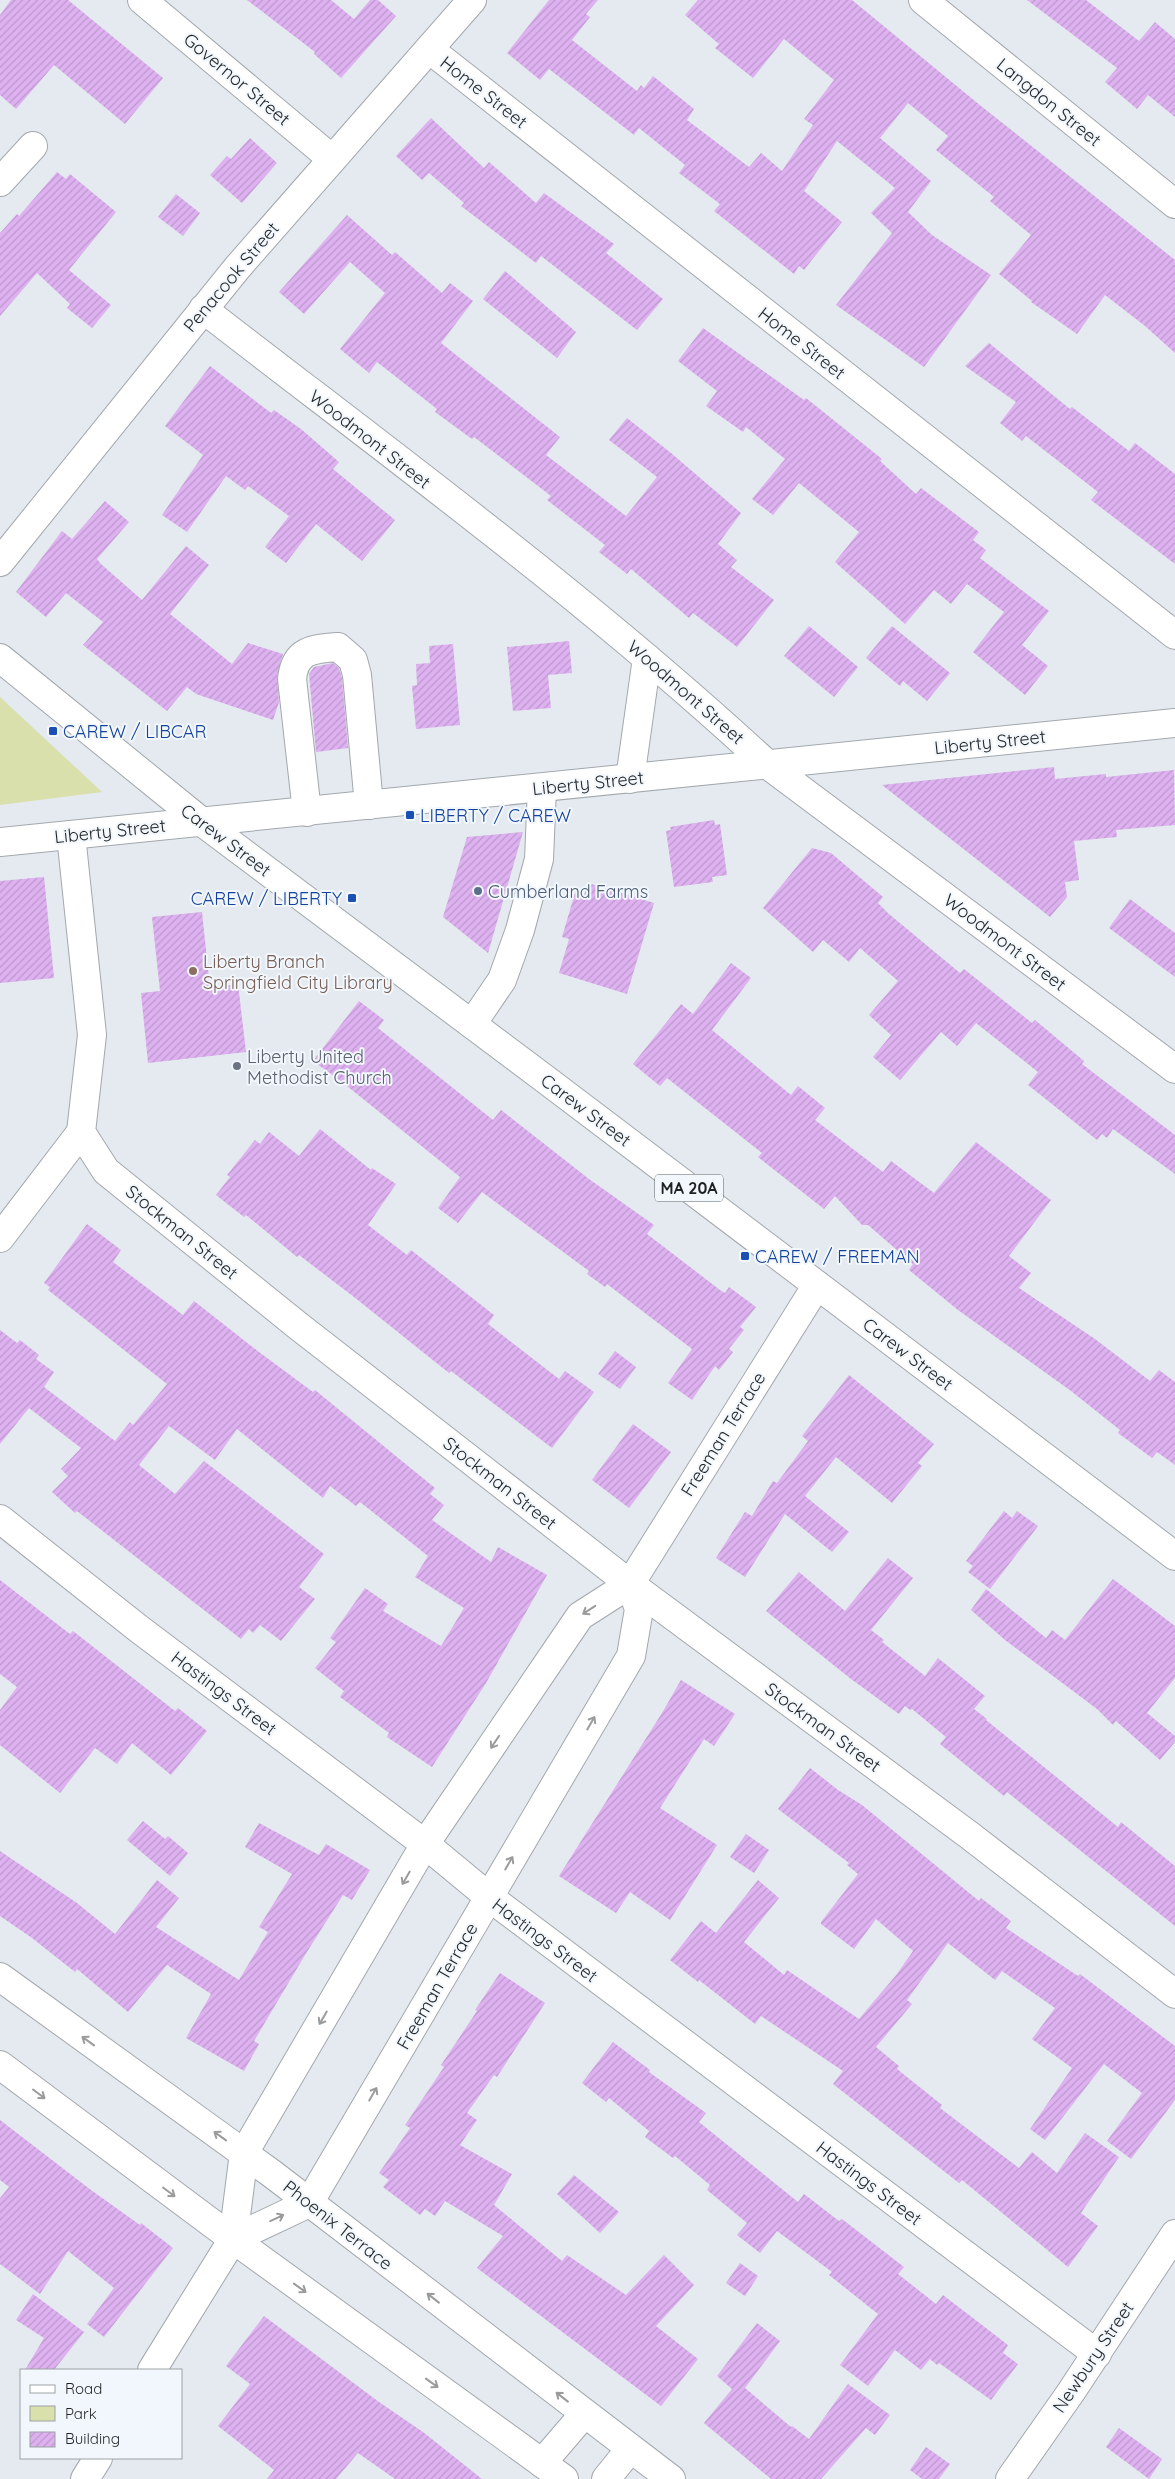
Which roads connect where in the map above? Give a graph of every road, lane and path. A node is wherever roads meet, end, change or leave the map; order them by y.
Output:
1 (142, 0) edge
2 (472, 0) edge
3 (927, 1) edge
4 (430, 48) junction
5 (33, 146) dead end
6 (332, 159) junction
7 (0, 182) edge
8 (1175, 204) edge
9 (202, 309) junction
10 (0, 562) edge
11 (1175, 635) edge
12 (0, 658) edge
13 (647, 658) junction
14 (1175, 723) edge
15 (768, 764) junction
16 (630, 779) junction
17 (542, 788) junction
18 (369, 805) junction
19 (307, 812) junction
20 (202, 822) junction
21 (70, 835) junction
22 (0, 842) edge
23 (472, 1024) junction
24 (1175, 1069) edge
25 (82, 1132) junction
26 (0, 1238) edge
27 (817, 1285) junction
28 (0, 1519) edge
29 (1175, 1556) edge
30 (630, 1584) junction
31 (425, 1844) junction
32 (489, 1898) junction
33 (0, 1977) edge
34 (1175, 1994) edge
35 (0, 2065) edge
36 (244, 2154) junction
37 (309, 2203) junction
38 (1175, 2234) edge
39 (233, 2239) junction
40 (1096, 2354) junction
41 (153, 2369) edge
42 (584, 2414) junction
43 (630, 2448) junction
44 (97, 2459) edge
45 (542, 2463) junction
46 (85, 2479) edge
47 (564, 2479) edge
48 (606, 2479) edge
49 (670, 2479) edge
50 (1010, 2479) edge

1 - 6 street, Governor Street
2 - 4 street, Penacook Street
3 - 8 street, Langdon Street
4 - 6 street, Penacook Street
4 - 11 street, Home Street
5 - 7 street
6 - 9 street, Penacook Street
9 - 10 street, Penacook Street
9 - 13 street, Woodmont Street
12 - 20 street, Carew Street / MA 20A
13 - 15 street, Woodmont Street
13 - 16 street
14 - 15 street, Liberty Street
15 - 16 street, Liberty Street
15 - 24 street, Woodmont Street
16 - 17 street, Liberty Street
17 - 18 street, Liberty Street
17 - 23 street
18 - 19 street, Liberty Street
18 - 19 street
19 - 20 street, Liberty Street
20 - 21 street, Liberty Street
20 - 23 street, Carew Street / MA 20A
21 - 22 street, Liberty Street
21 - 25 street
23 - 27 street, Carew Street / MA 20A
25 - 26 street
25 - 30 street, Stockman Street
27 - 29 street, Carew Street / MA 20A
27 - 30 street, Freeman Terrace
28 - 31 street, Hastings Street
30 -> 31 street, Freeman Terrace
32 -> 30 street, Freeman Terrace
30 - 34 street, Stockman Street
31 - 32 street, Hastings Street
31 -> 36 street, Freeman Terrace
37 -> 32 street, Freeman Terrace
32 - 40 street, Hastings Street
36 -> 33 street, Phoenix Terrace
35 -> 39 street
36 - 37 street, Phoenix Terrace
36 - 39 street, Freeman Terrace
39 -> 37 street
42 -> 37 street, Phoenix Terrace
38 - 40 street, Newbury Street
39 - 41 street, Freeman Terrace
39 -> 45 street
40 - 50 street, Newbury Street
42 - 43 street, Phoenix Terrace
42 - 45 street
43 - 48 street
43 - 49 street, Phoenix Terrace
44 - 46 street
45 - 47 street

